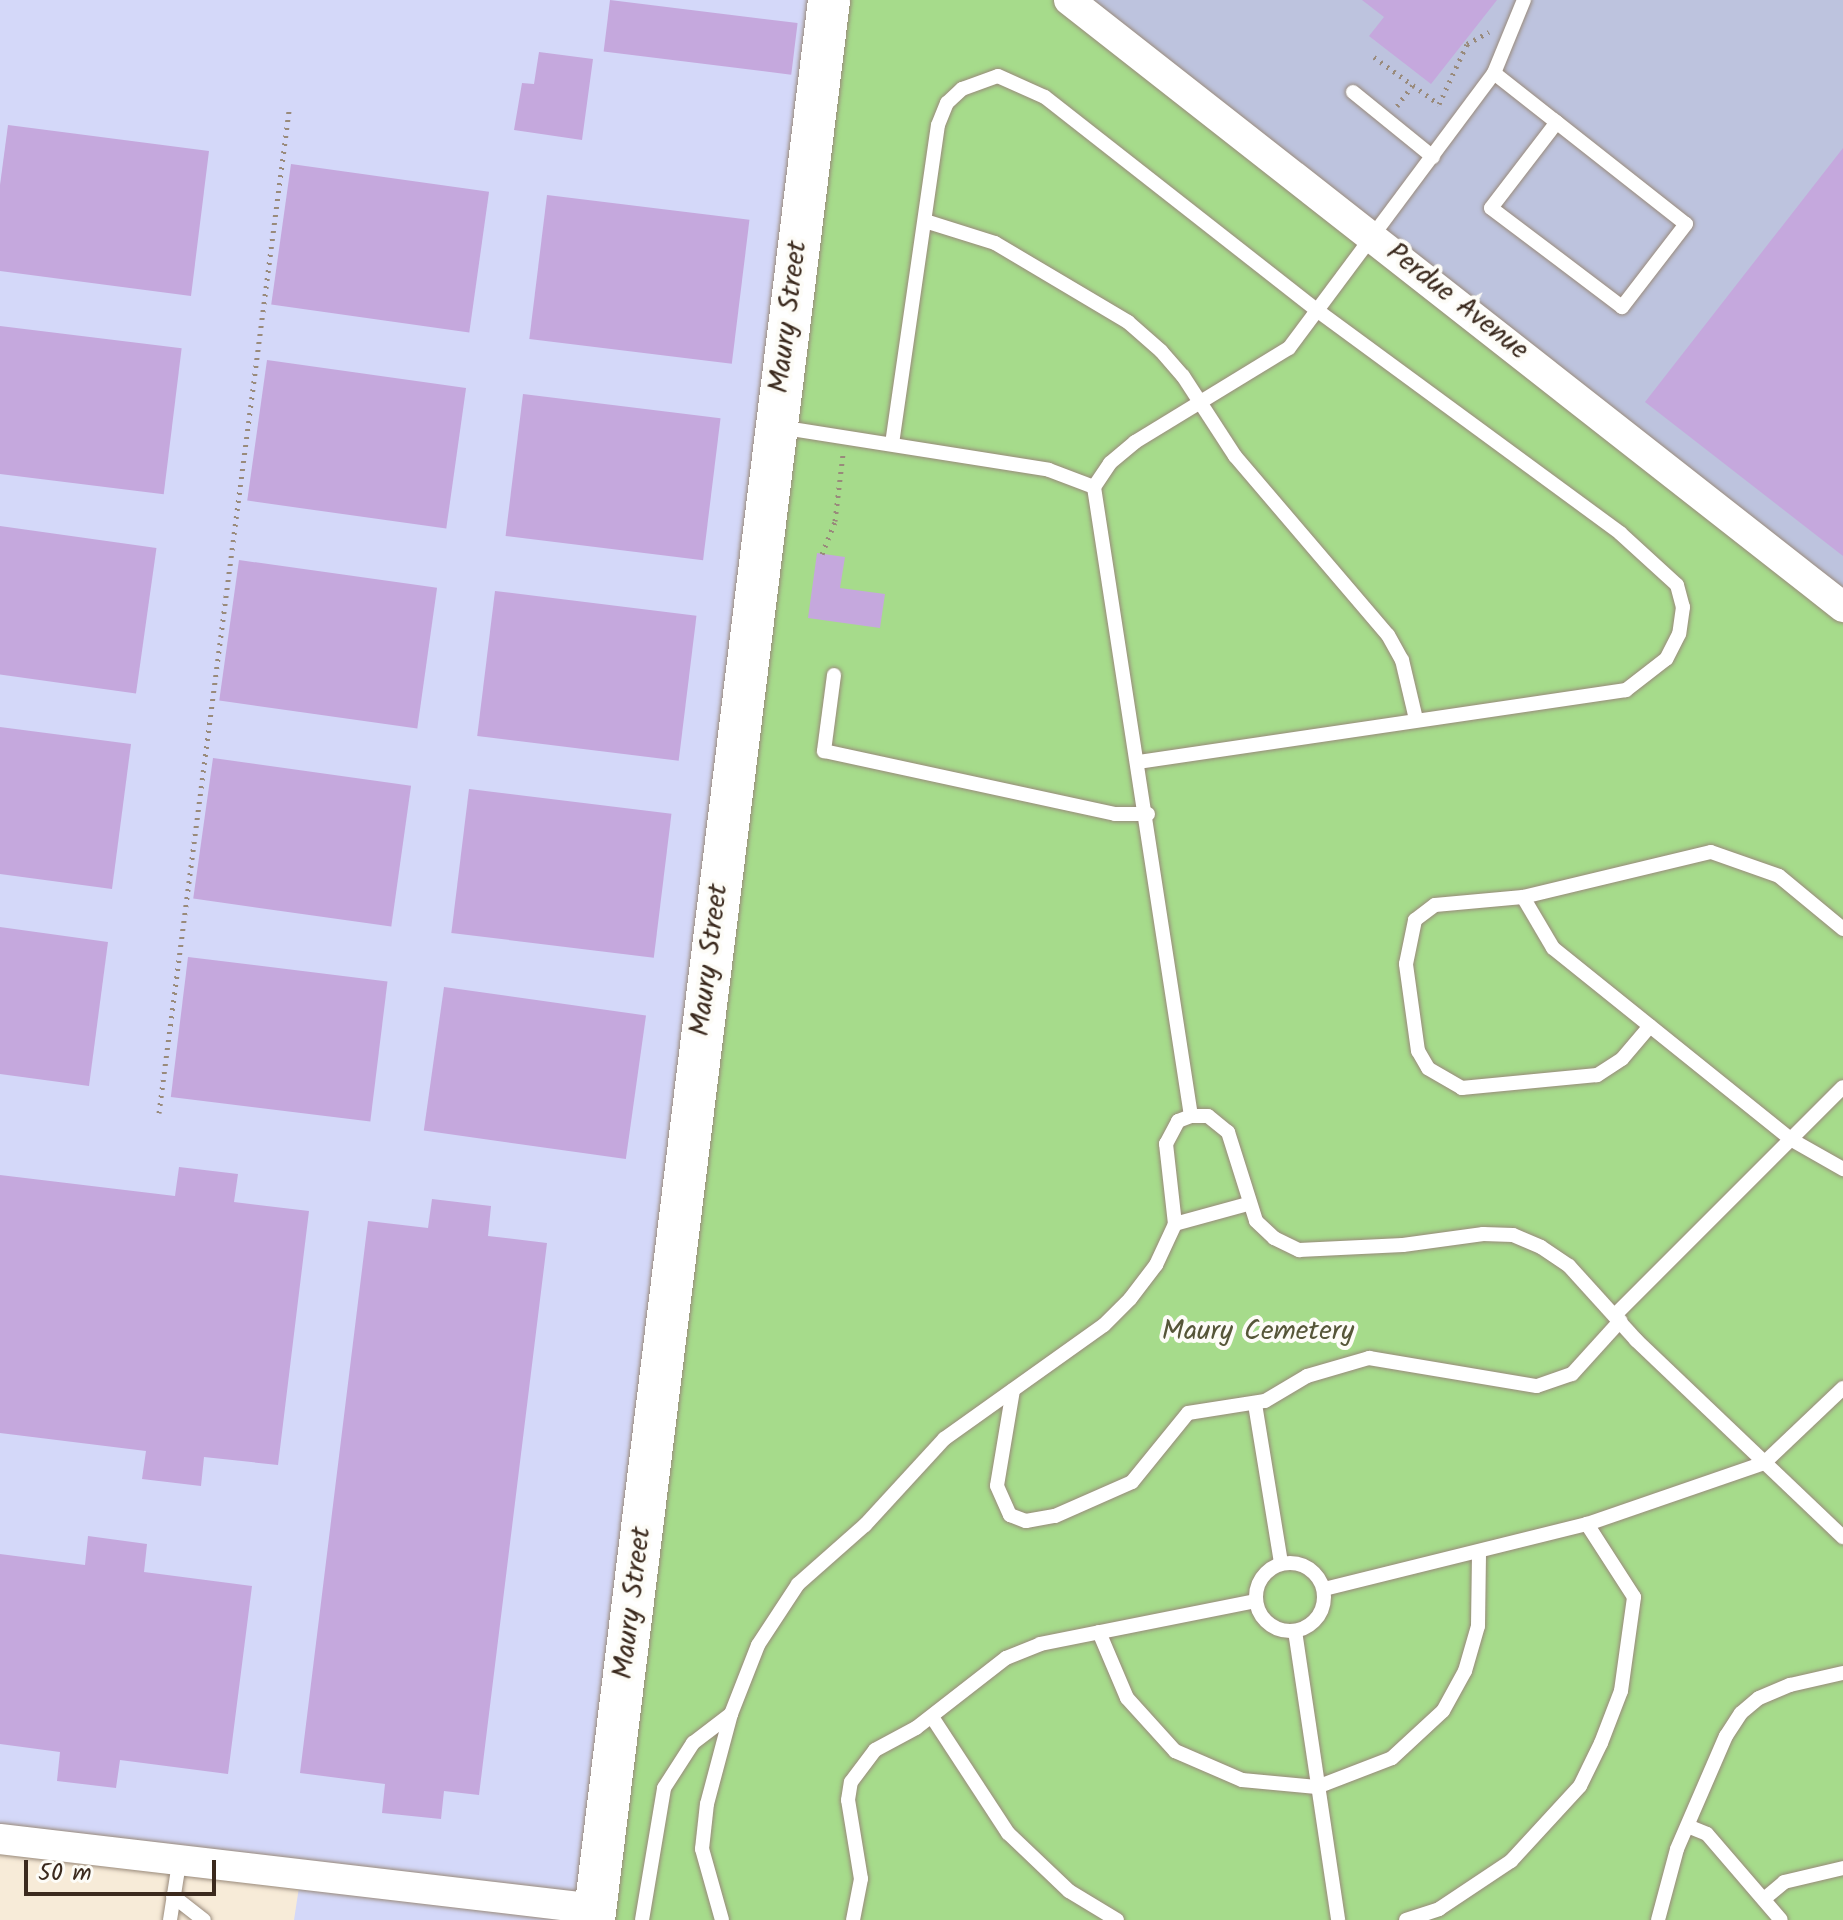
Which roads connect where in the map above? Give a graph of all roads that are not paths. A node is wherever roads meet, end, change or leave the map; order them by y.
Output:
1 (829, 0) edge
2 (1069, 0) edge
3 (1524, 0) edge
4 (1494, 73) junction
5 (1353, 92) dead end
6 (1557, 122) junction
7 (1433, 157) junction
8 (925, 221) junction
9 (1375, 238) junction
10 (1318, 311) junction
11 (1202, 405) junction
12 (774, 426) junction
13 (892, 444) junction
14 (1094, 487) junction
15 (1843, 607) edge
16 (834, 675) dead end
17 (1416, 719) junction
18 (1139, 762) junction
19 (1148, 814) junction
20 (1523, 897) junction
21 (1843, 929) edge
22 (1650, 1026) junction
23 (1843, 1087) edge
24 (1191, 1116) junction
25 (1792, 1140) junction
26 (1843, 1169) edge
27 (1248, 1204) junction
28 (1175, 1224) junction
29 (1617, 1318) junction
30 (1843, 1388) edge
31 (1013, 1390) junction
32 (1255, 1404) junction
33 (1764, 1463) junction
34 (1587, 1524) junction
35 (1843, 1537) edge
36 (1479, 1554) junction
37 (1281, 1563) junction
38 (1324, 1589) junction
39 (1256, 1601) junction
40 (1295, 1631) junction
41 (1099, 1632) junction
42 (1843, 1673) edge
43 (731, 1714) junction
44 (932, 1717) junction
45 (1317, 1787) junction
46 (1690, 1827) junction
47 (0, 1839) edge
48 (179, 1863) junction
49 (1843, 1868) edge
50 (173, 1896) junction
51 (1764, 1899) junction
52 (519, 1910) edge
53 (595, 1915) edge
54 (170, 1920) edge
55 (204, 1920) edge
56 (642, 1920) edge
57 (722, 1920) edge
58 (853, 1920) edge
59 (1117, 1920) edge
60 (1338, 1920) edge
61 (1406, 1920) edge
62 (1658, 1920) edge
63 (1781, 1920) edge

1 - 12 street, Maury Street
2 - 9 street, Perdue Avenue
3 - 4 lane
4 - 6 lane
4 - 7 lane
5 - 7 lane
6 - 6 lane
7 - 9 lane
8 - 10 lane
8 - 11 lane
8 - 13 lane
9 - 10 lane
9 - 15 street, Perdue Avenue
10 - 11 lane
10 - 17 lane
11 - 14 lane
11 - 17 lane
12 - 13 lane
12 - 53 street, Maury Street
13 - 14 lane
14 - 18 lane
16 - 19 lane
17 - 18 lane
18 - 19 lane
19 - 24 lane
20 - 21 lane
20 - 22 lane
20 - 22 lane
22 - 25 lane
23 - 25 lane
24 - 27 lane
24 - 28 lane
25 - 26 lane
25 - 29 lane
27 - 28 lane
27 - 29 lane
28 - 31 lane
29 - 32 lane
29 - 33 lane
30 - 33 lane
31 - 32 lane
31 - 43 lane
32 - 37 lane
33 - 34 lane
33 - 35 lane
34 - 36 lane
34 - 61 lane
36 - 38 lane
36 - 45 lane
37 - 38 lane
37 - 39 lane
38 - 40 lane
39 - 40 lane
39 - 41 lane
40 - 45 lane
41 - 44 lane
41 - 45 lane
42 - 46 lane
43 - 56 lane
43 - 57 lane
44 - 58 lane
44 - 59 lane
45 - 60 lane
46 - 51 lane
46 - 62 lane
47 - 48 street
48 - 50 lane
48 - 52 street
49 - 51 lane
50 - 54 lane
50 - 55 lane
51 - 63 lane
52 - 53 street

